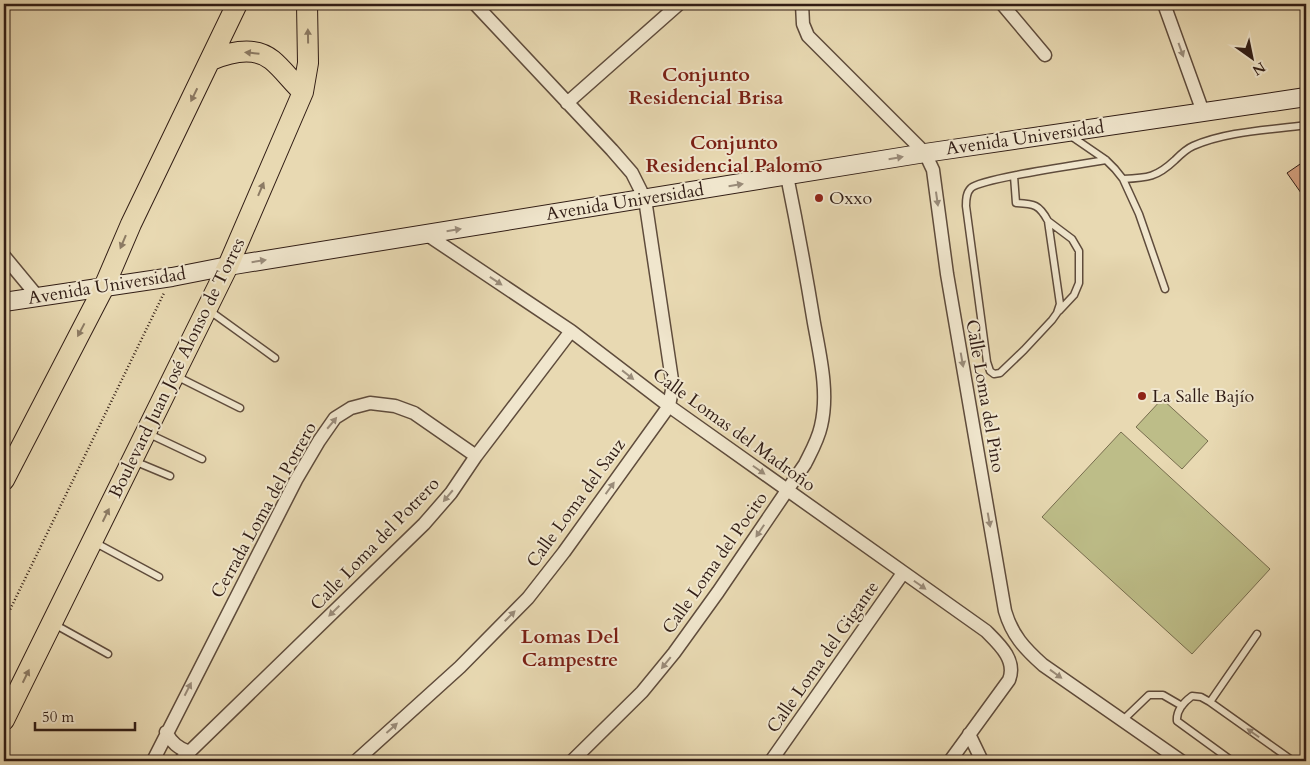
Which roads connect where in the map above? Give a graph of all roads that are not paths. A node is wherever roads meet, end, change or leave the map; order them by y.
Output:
1 (237, 4) edge
2 (307, 4) edge
3 (679, 4) edge
4 (802, 4) edge
5 (1002, 4) edge
6 (1164, 4) edge
7 (480, 5) edge
8 (1045, 55) dead end
9 (211, 60) junction
10 (303, 92) junction
11 (1306, 97) edge
12 (567, 103) junction
13 (1203, 112) junction
14 (1306, 125) edge
15 (1066, 132) junction
16 (925, 153) junction
17 (1106, 160) junction
18 (787, 176) junction
19 (1014, 176) junction
20 (1124, 179) junction
21 (645, 199) junction
22 (1048, 221) junction
23 (426, 234) junction
24 (4, 256) edge
25 (228, 266) junction
26 (104, 287) junction
27 (1165, 289) dead end
28 (38, 297) junction
29 (4, 302) edge
30 (206, 309) junction
31 (1057, 313) junction
32 (572, 331) junction
33 (275, 358) dead end
34 (173, 375) junction
35 (669, 406) junction
36 (240, 408) dead end
37 (146, 432) junction
38 (476, 456) junction
39 (202, 459) dead end
40 (132, 461) junction
41 (170, 476) dead end
42 (4, 480) edge
43 (787, 490) junction
44 (93, 542) junction
45 (903, 573) junction
46 (159, 577) dead end
47 (52, 624) junction
48 (1258, 634) dead end
49 (108, 654) dead end
50 (1210, 702) junction
51 (1182, 706) junction
52 (4, 720) edge
53 (1122, 721) junction
54 (166, 732) junction
55 (969, 734) junction
56 (189, 752) junction
57 (152, 761) edge
58 (180, 761) edge
59 (356, 761) edge
60 (572, 761) edge
61 (771, 761) edge
62 (950, 761) edge
63 (982, 761) edge
64 (1181, 761) edge
65 (1232, 761) edge
66 (1293, 761) edge

1 - 9 main road
10 -> 2 main road, Boulevard Juan José Alonso de Torres
3 - 12 street
4 - 16 street
5 - 8 street
6 -> 13 street
7 - 12 street, Calle Loma del Sauz
10 -> 9 main road
9 -> 26 main road
25 -> 10 main road, Boulevard Juan José Alonso de Torres
11 - 13 street, Avenida Universidad
12 - 21 street, Calle Loma del Sauz
13 - 15 street, Avenida Universidad
14 - 20 lane
15 - 16 street, Avenida Universidad
15 - 17 lane
18 -> 16 street, Avenida Universidad
16 -> 53 street, Calle Loma del Pino
17 - 19 lane
17 - 20 lane
21 -> 18 street, Avenida Universidad
18 - 43 street, Calle Loma del Pocito
19 - 22 lane
19 - 31 lane
20 - 27 lane
23 -> 21 street, Avenida Universidad
21 - 35 street, Calle Loma del Sauz
22 - 31 lane
22 - 31 lane
25 -> 23 street, Avenida Universidad
23 -> 32 street, Calle Lomas del Madroño
24 - 28 street
25 - 26 street, Avenida Universidad
25 - 30 main road, Boulevard Juan José Alonso de Torres
26 - 28 street, Avenida Universidad
26 -> 42 main road
28 - 29 street, Avenida Universidad
30 - 33 lane
30 - 34 main road, Boulevard Juan José Alonso de Torres
32 -> 35 street, Calle Lomas del Madroño
32 - 38 street, Calle Loma del Potrero
34 - 36 lane
34 - 37 main road, Boulevard Juan José Alonso de Torres
35 -> 43 street, Calle Lomas del Madroño
59 -> 35 street, Calle Loma del Sauz
37 - 39 lane
37 - 40 main road, Boulevard Juan José Alonso de Torres
54 -> 38 street, Cerrada Loma del Potrero
38 -> 56 street, Calle Loma del Potrero
40 - 41 lane
44 -> 40 main road, Boulevard Juan José Alonso de Torres
43 - 45 street, Calle Lomas del Madroño
43 -> 60 street, Calle Loma del Pocito
44 - 46 lane
44 - 47 main road, Boulevard Juan José Alonso de Torres
45 -> 55 street, Calle Lomas del Madroño
45 - 61 street, Calle Loma del Gigante
47 - 49 lane
52 -> 47 main road, Boulevard Juan José Alonso de Torres
48 - 50 lane
50 - 51 lane
66 -> 50 lane
51 - 53 lane
51 - 65 lane
53 - 64 street
54 - 56 street
54 - 57 street, Cerrada Loma del Potrero
55 - 62 street
55 - 63 street
56 - 58 street, Calle Loma del Potrero

